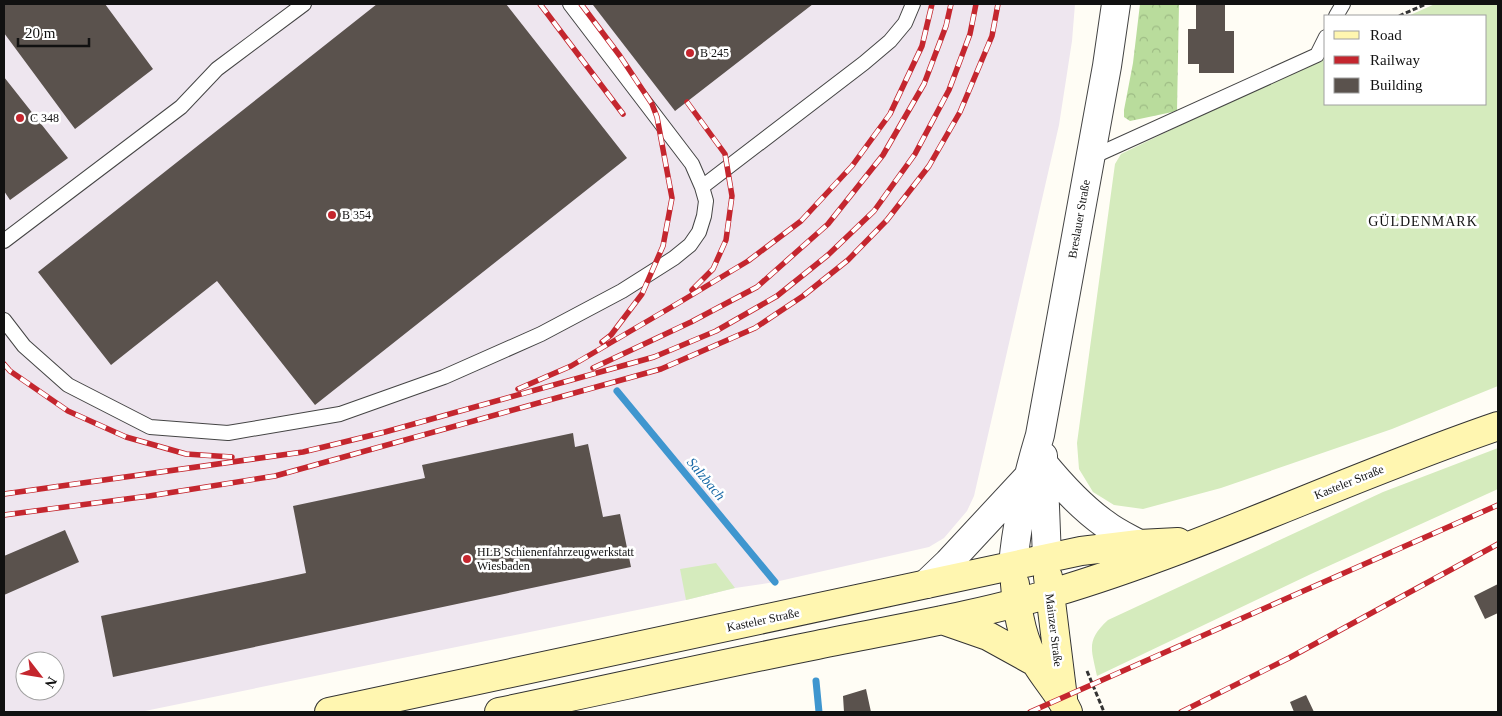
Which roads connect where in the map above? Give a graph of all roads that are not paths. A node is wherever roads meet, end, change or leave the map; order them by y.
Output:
1 (304, 4) edge
2 (570, 4) edge
3 (913, 4) edge
4 (1116, 4) edge
5 (1324, 41) edge
6 (1090, 158) junction
7 (702, 187) junction
8 (4, 241) edge
9 (4, 320) edge
10 (1498, 426) edge
11 (1035, 470) junction
12 (1200, 540) junction
13 (1139, 544) junction
14 (1047, 558) junction
15 (1013, 565) junction
16 (926, 584) junction
17 (1049, 594) junction
18 (1016, 602) junction
19 (940, 619) junction
20 (1035, 662) junction
21 (1061, 696) edge
22 (329, 712) edge
23 (499, 712) edge

1 - 8 lane
2 - 7 lane
3 - 7 lane
4 - 6 street, Breslauer Straße
5 - 6 lane
6 - 11 street, Breslauer Straße
7 - 9 lane
10 - 12 main road, Kasteler Straße
11 - 13 street
11 - 14 street, Breslauer Straße
11 - 15 street, Breslauer Straße
11 - 16 street
12 - 13 main road, Kasteler Straße
12 - 17 main road, Kasteler Straße
13 - 14 main road, Kasteler Straße
14 - 15 main road, Kasteler Straße
14 - 17 main road, Mainzer Straße
15 - 16 main road, Kasteler Straße
15 - 18 main road, Mainzer Straße
16 - 22 main road, Kasteler Straße
17 - 18 main road, Kasteler Straße
17 - 21 main road, Mainzer Straße
18 - 19 main road, Kasteler Straße
18 - 20 main road, Mainzer Straße
19 - 20 main road
19 - 23 main road, Kasteler Straße
20 - 21 main road, Mainzer Straße

